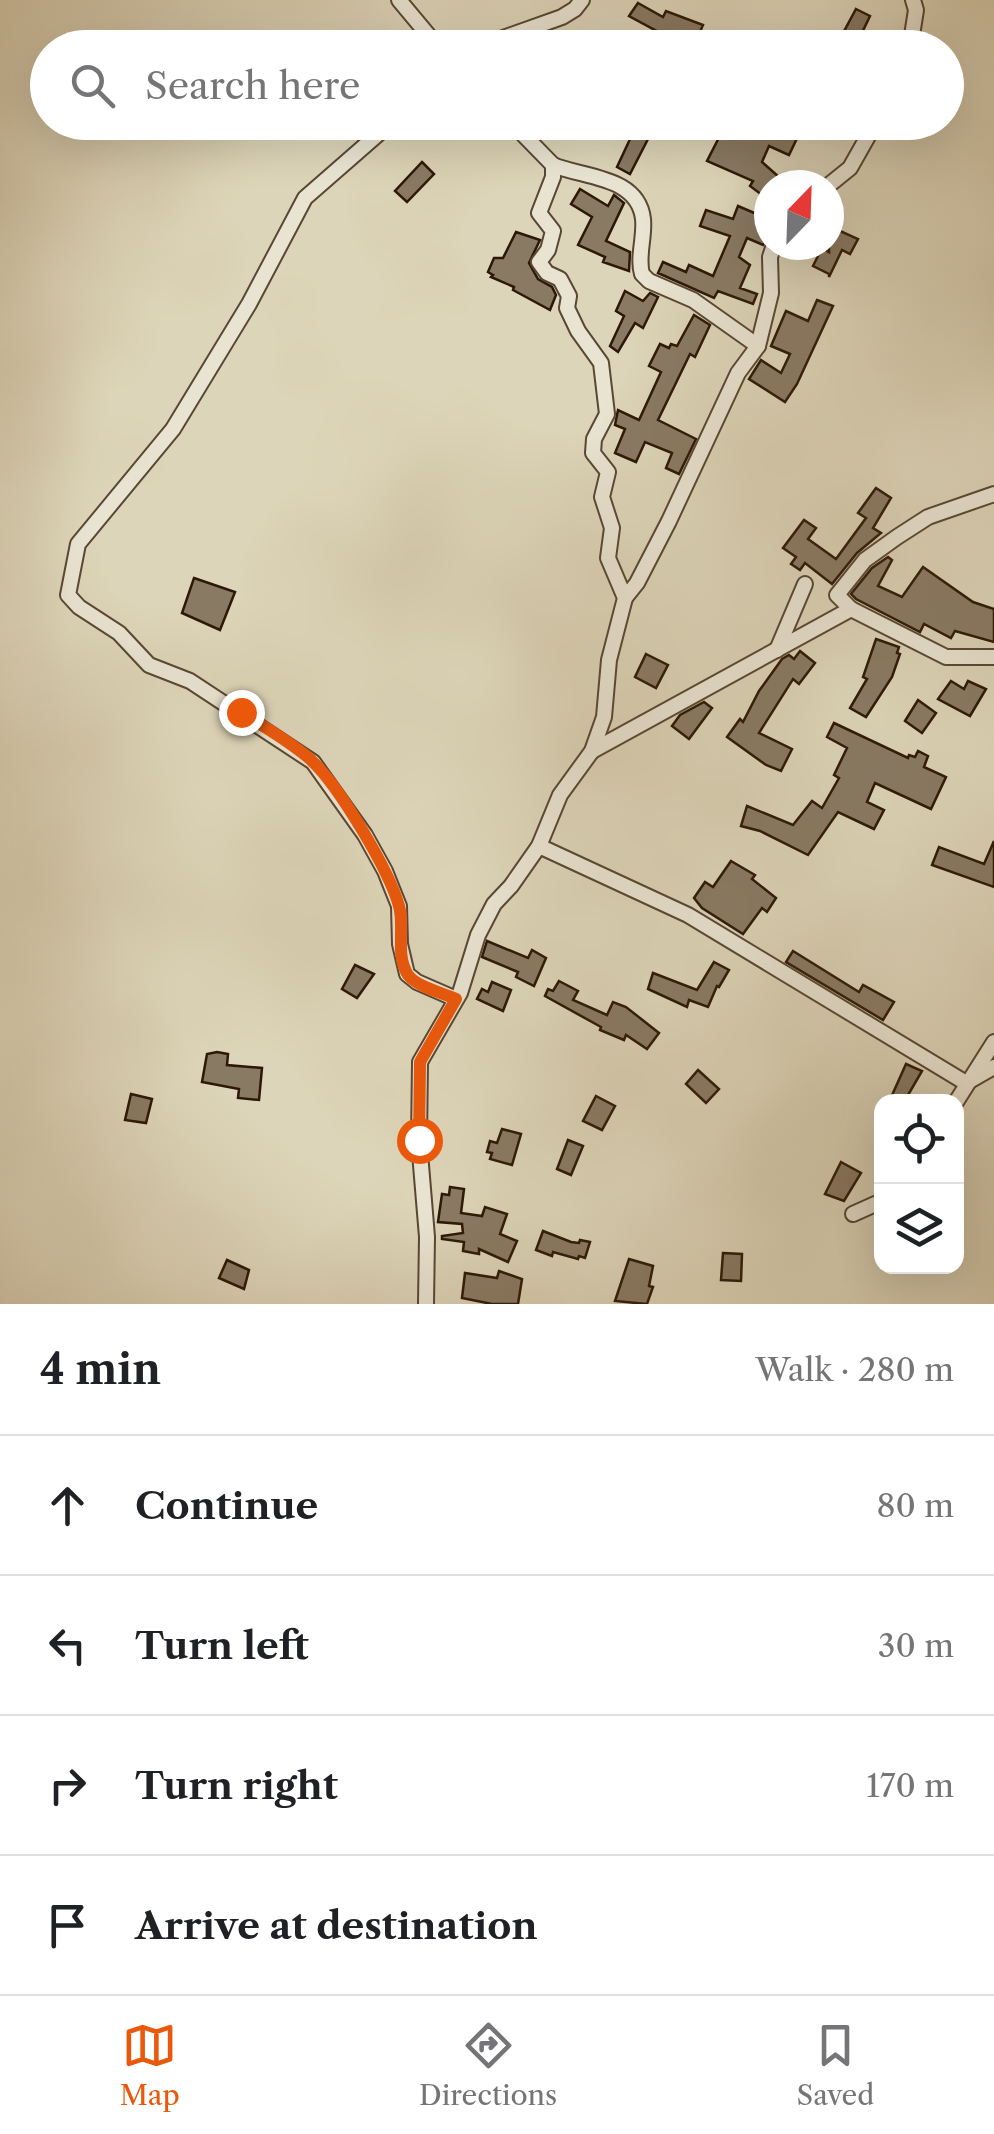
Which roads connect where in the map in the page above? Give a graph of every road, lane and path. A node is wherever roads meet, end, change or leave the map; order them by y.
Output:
1 (399, 0) edge
2 (582, 0) edge
3 (912, 0) edge
4 (424, 30) edge
5 (526, 30) edge
6 (913, 30) edge
7 (371, 140) edge
8 (529, 140) edge
9 (866, 140) edge
10 (553, 165) junction
11 (844, 173) edge
12 (770, 260) edge
13 (758, 346) junction
14 (994, 494) edge
15 (805, 584) dead end
16 (625, 598) junction
17 (851, 609) junction
18 (777, 650) junction
19 (994, 657) edge
20 (592, 751) junction
21 (539, 846) junction
22 (456, 999) junction
23 (994, 1042) edge
24 (994, 1067) edge
25 (966, 1082) junction
26 (960, 1094) edge
27 (874, 1205) edge
28 (853, 1214) dead end
29 (426, 1304) edge

1 - 4 street
2 - 5 street
3 - 6 street
7 - 22 street
8 - 10 street
9 - 11 street
10 - 13 street
10 - 16 street
12 - 13 street
13 - 16 street
14 - 17 street
15 - 18 street
16 - 20 street
17 - 18 street
17 - 19 street
18 - 20 street
20 - 21 street
21 - 22 street
21 - 25 street
22 - 29 street
23 - 25 street
24 - 25 street
25 - 26 street
27 - 28 street

